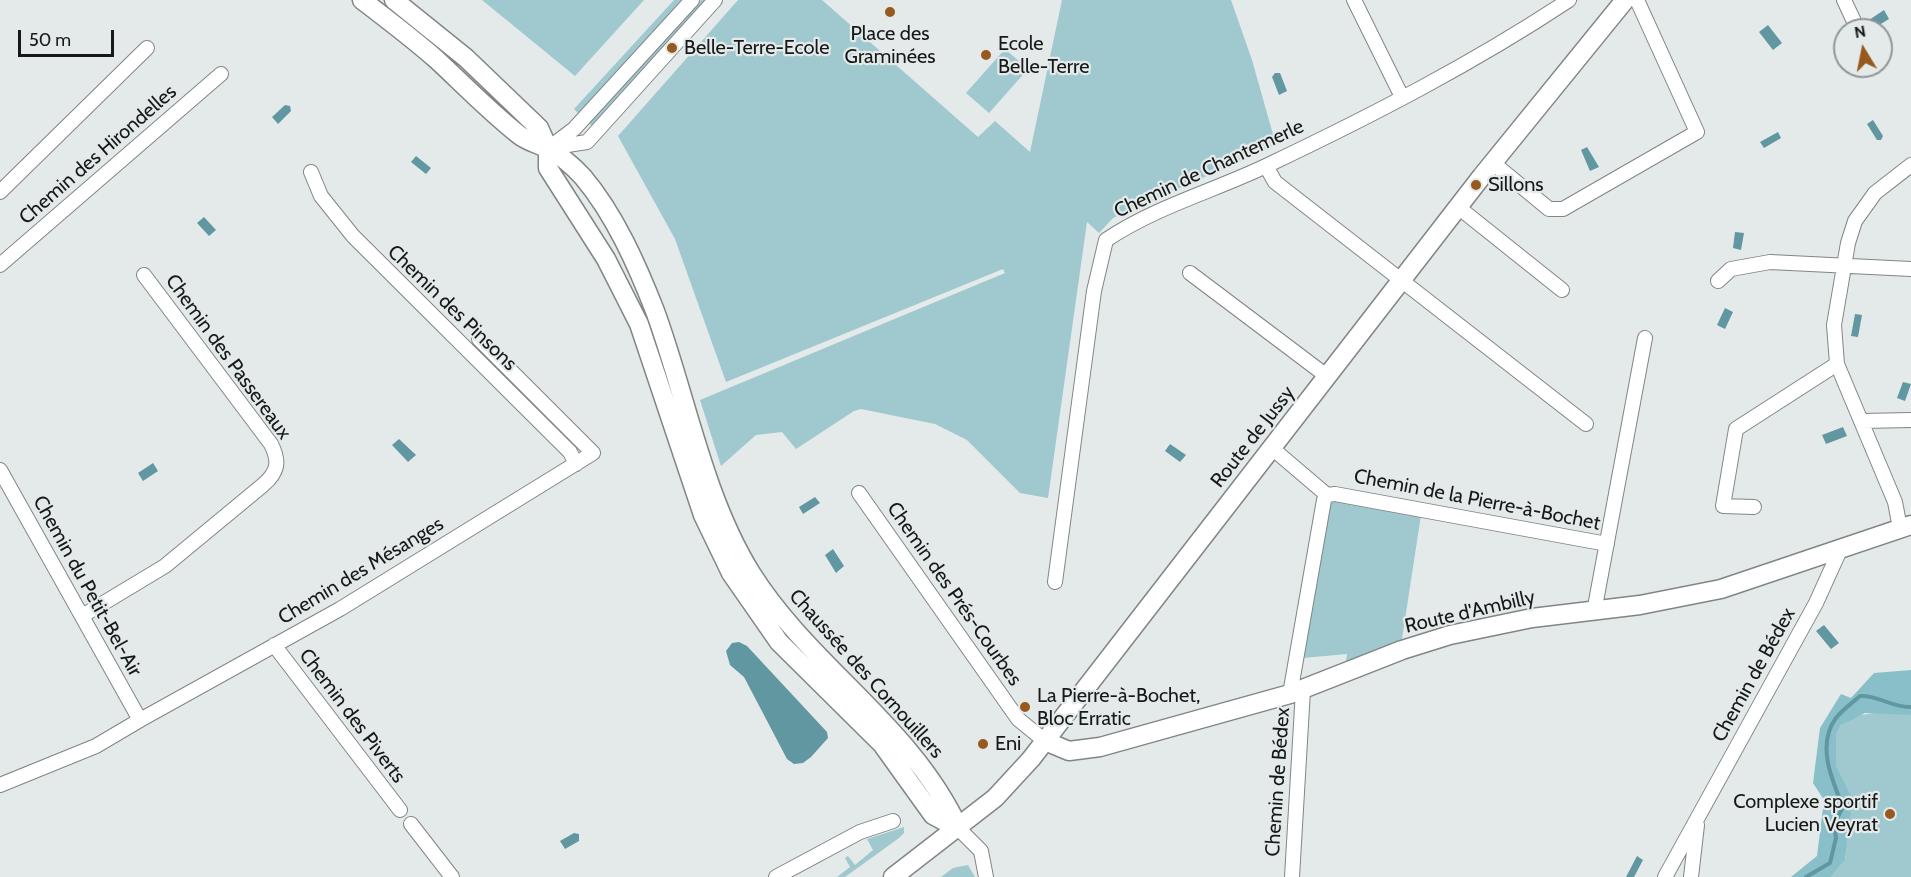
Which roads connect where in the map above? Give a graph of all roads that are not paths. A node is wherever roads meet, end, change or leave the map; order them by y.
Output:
1 (362, 0) edge
2 (394, 0) edge
3 (692, 0) edge
4 (715, 0) edge
5 (1354, 0) edge
6 (1569, 0) edge
7 (1625, 0) edge
8 (1637, 0) edge
9 (1844, 0) edge
10 (1852, 18) edge
11 (147, 48) dead end
12 (221, 74) dead end
13 (1402, 97) junction
14 (548, 148) junction
15 (1493, 163) junction
16 (1911, 165) edge
17 (1266, 166) junction
18 (311, 172) dead end
19 (0, 192) edge
20 (1458, 207) junction
21 (0, 266) edge
22 (1844, 266) junction
23 (1911, 269) edge
24 (1190, 273) dead end
25 (144, 275) dead end
26 (1402, 281) junction
27 (1718, 281) dead end
28 (1562, 291) dead end
29 (1645, 338) dead end
30 (479, 339) dead end
31 (1837, 364) junction
32 (1328, 377) junction
33 (1911, 420) edge
34 (1862, 421) junction
35 (1586, 424) dead end
36 (1272, 449) junction
37 (576, 464) junction
38 (0, 470) edge
39 (859, 493) dead end
40 (1327, 495) junction
41 (1754, 507) dead end
42 (1905, 526) edge
43 (1607, 544) junction
44 (1840, 550) junction
45 (1055, 582) dead end
46 (1594, 612) junction
47 (82, 616) junction
48 (274, 645) junction
49 (1296, 692) junction
50 (140, 720) junction
51 (1045, 741) junction
52 (0, 785) edge
53 (399, 810) dead end
54 (1698, 817) junction
55 (894, 821) dead end
56 (411, 824) dead end
57 (959, 829) junction
58 (452, 877) edge
59 (776, 877) edge
60 (893, 877) edge
61 (986, 877) edge
62 (1292, 877) edge
63 (1665, 877) edge
64 (1691, 877) edge

1 - 14 street, Chaussée des Cornouillers
2 - 14 street, Chaussée des Cornouillers
3 - 14 street
4 - 14 street
5 - 13 street
6 - 13 street, Chemin de Chantemerle
7 - 15 street, Route de Jussy
8 - 15 street
9 - 10 street
11 - 19 street
12 - 21 street, Chemin des Hirondelles
13 - 17 street, Chemin de Chantemerle
14 - 57 street, Chaussée des Cornouillers
14 - 57 street, Chaussée des Cornouillers
15 - 20 street, Route de Jussy
16 - 22 street
17 - 26 street
17 - 45 street, Chemin de Chantemerle
18 - 37 street, Chemin des Pinsons
20 - 26 street, Route de Jussy
20 - 28 street
22 - 23 street
22 - 27 street
22 - 31 street
24 - 32 street
25 - 47 street, Chemin des Passereaux
26 - 32 street, Route de Jussy
26 - 35 street
29 - 43 street
30 - 37 street, Chemin des Mésanges
31 - 34 street
31 - 41 street
32 - 36 street, Route de Jussy
33 - 34 street
34 - 42 street
36 - 40 street
36 - 51 street, Route de Jussy
37 - 48 street, Chemin des Mésanges
38 - 47 street, Chemin du Petit-Bel-Air
39 - 51 street, Chemin des Prés-Courbes
40 - 43 street, Chemin de la Pierre-à-Bochet
40 - 49 street, Chemin de la Pierre-à-Bochet
42 - 44 street, Route d'Ambilly
43 - 46 street
44 - 46 street, Route d'Ambilly
44 - 54 street, Chemin de Bédex
46 - 49 street, Route d'Ambilly
47 - 50 street, Chemin du Petit-Bel-Air
48 - 50 street, Chemin des Mésanges
48 - 53 street, Chemin des Piverts
49 - 51 street, Route d'Ambilly
49 - 62 street, Chemin de Bédex
50 - 52 street, Chemin des Mésanges
51 - 57 street, Route de Jussy
54 - 63 street, Chemin de Bédex
54 - 64 street, Chemin de Bédex
55 - 59 street
56 - 58 street
57 - 60 street, Route de Jussy
57 - 61 street

